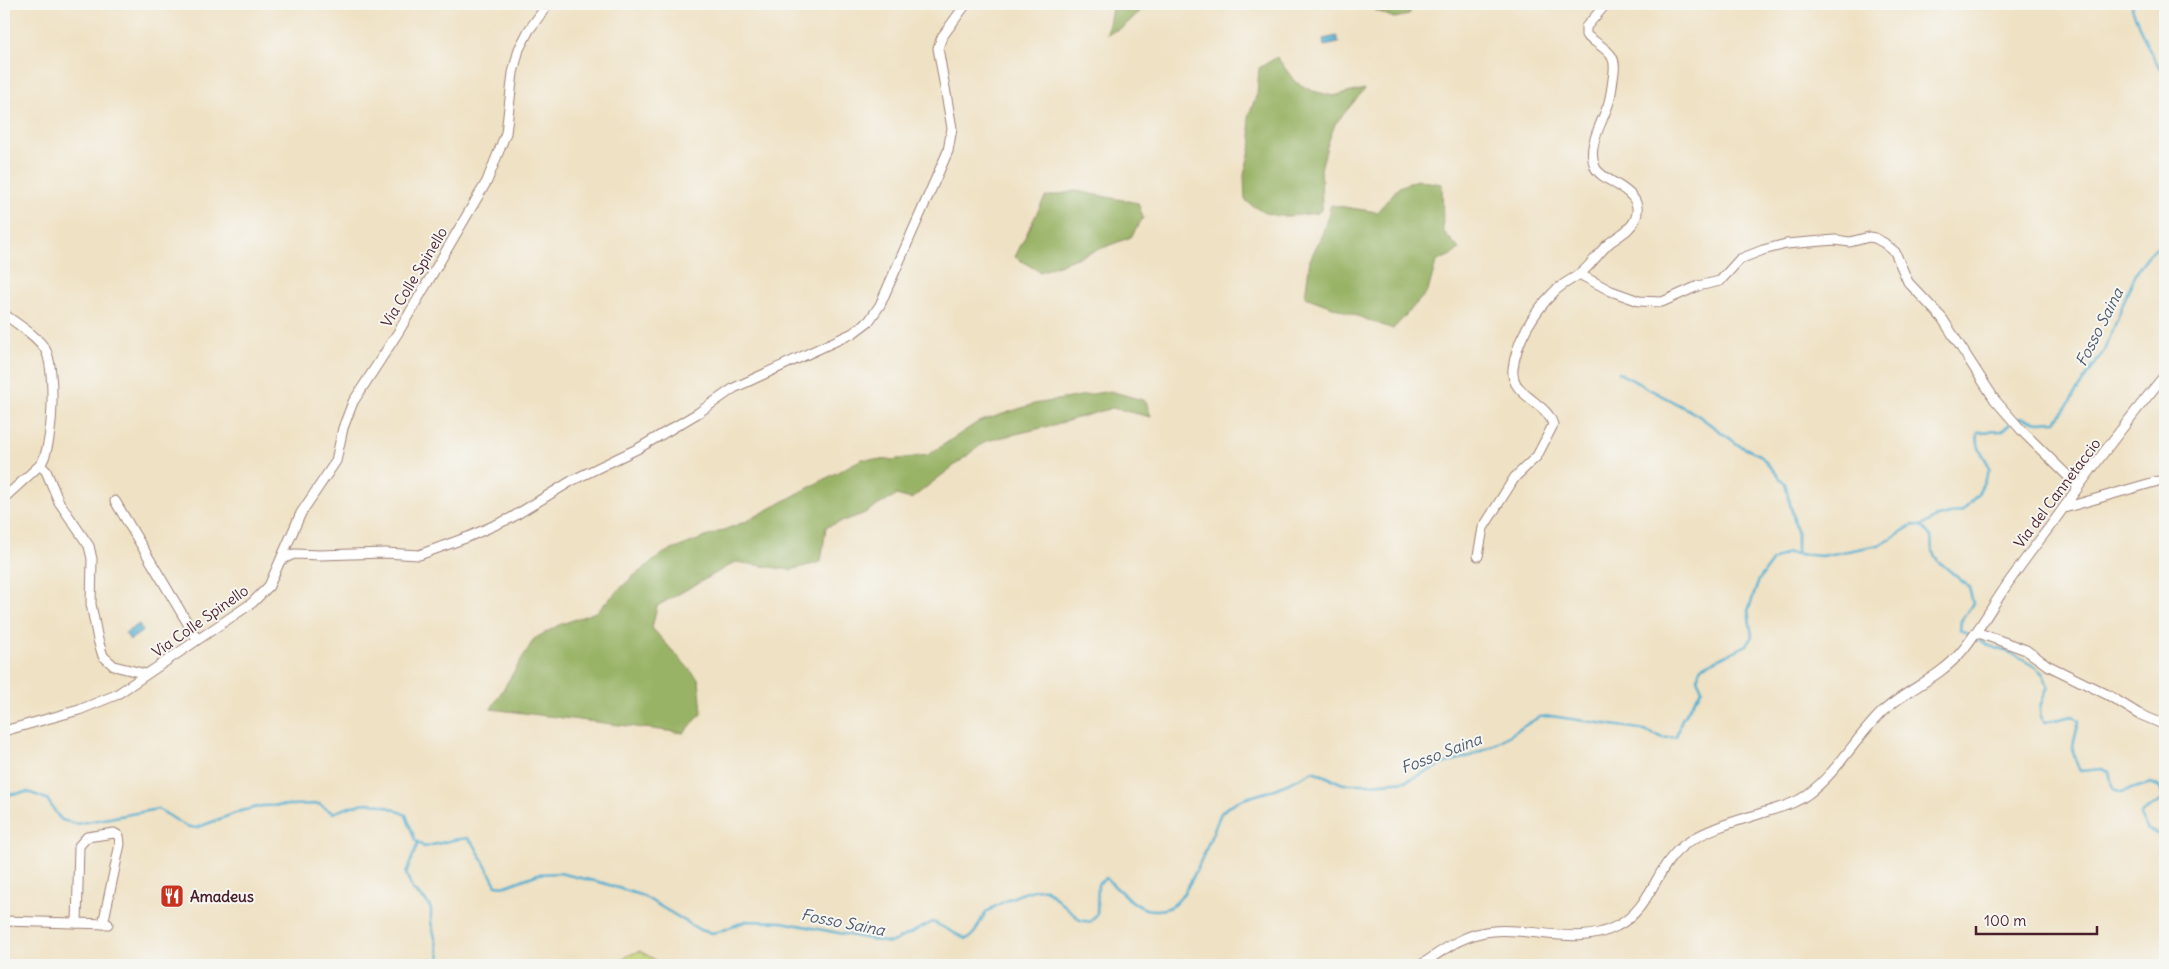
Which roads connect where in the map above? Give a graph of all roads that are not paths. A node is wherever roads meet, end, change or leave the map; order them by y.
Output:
1 (548, 4) edge
2 (966, 4) edge
3 (1606, 4) edge
4 (1580, 274) junction
5 (4, 314) edge
6 (2165, 375) edge
7 (40, 464) junction
8 (2165, 479) edge
9 (2078, 486) junction
10 (4, 498) edge
11 (115, 501) dead end
12 (2064, 508) junction
13 (1478, 556) dead end
14 (281, 560) junction
15 (1976, 632) junction
16 (197, 639) junction
17 (146, 674) junction
18 (2165, 725) edge
19 (4, 731) edge
20 (4, 921) edge
21 (77, 923) junction
22 (1421, 965) edge

1 - 14 street, Via Colle Spinello
2 - 14 street
3 - 4 street
4 - 9 street
4 - 13 street
5 - 7 street
6 - 9 street, Via del Cannetaccio
7 - 10 street
7 - 17 street
8 - 12 street
9 - 12 street, Via del Cannetaccio
11 - 16 street
12 - 15 street, Via del Cannetaccio
14 - 16 street, Via Colle Spinello
15 - 18 street
15 - 22 street, Via del Cannetaccio
16 - 17 street, Via Colle Spinello
17 - 19 street, Via Colle Spinello
20 - 21 street
21 - 21 street

